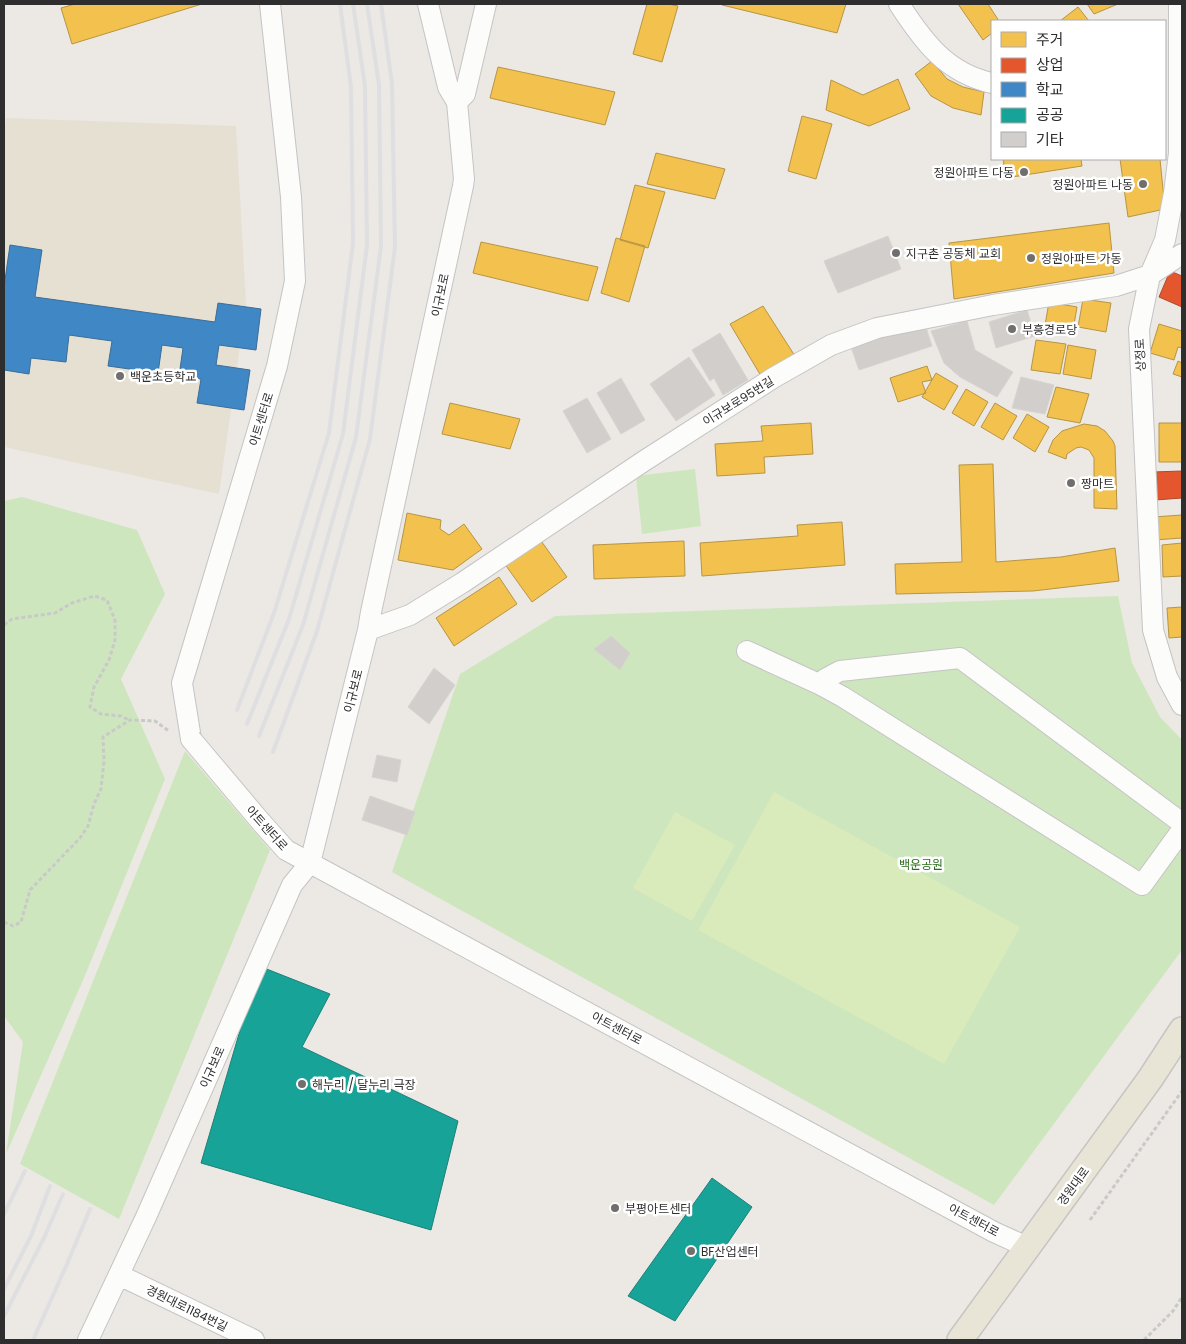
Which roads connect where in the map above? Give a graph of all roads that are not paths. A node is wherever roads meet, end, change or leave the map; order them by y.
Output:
1 (270, 4) edge
2 (428, 4) edge
3 (486, 4) edge
4 (899, 4) edge
5 (1180, 4) edge
6 (991, 82) edge
7 (457, 102) junction
8 (1175, 103) edge
9 (1182, 254) edge
10 (1150, 275) junction
11 (368, 630) junction
12 (747, 651) dead end
13 (821, 685) junction
14 (1182, 705) edge
15 (1182, 823) edge
16 (1182, 830) edge
17 (310, 863) junction
18 (1182, 1030) edge
19 (1027, 1247) junction
20 (119, 1275) junction
21 (88, 1340) edge
22 (254, 1340) edge
23 (960, 1340) edge

1 - 17 street, 아트센터로, bridge
2 - 7 street
3 - 7 street
4 - 6 street
5 - 8 street, 상정로
7 - 11 street, 이규보로
8 - 10 street, 상정로
9 - 10 street, 이규보로95번길
10 - 11 street, 이규보로95번길
10 - 14 street, 상정로
11 - 17 street, 이규보로
12 - 13 street
13 - 15 street
13 - 16 street
17 - 19 street, 아트센터로
17 - 20 street, 이규보로
18 - 19 main road, 경원대로
19 - 23 main road, 경원대로
20 - 21 street, 이규보로
20 - 22 street, 경원대로1184번길

